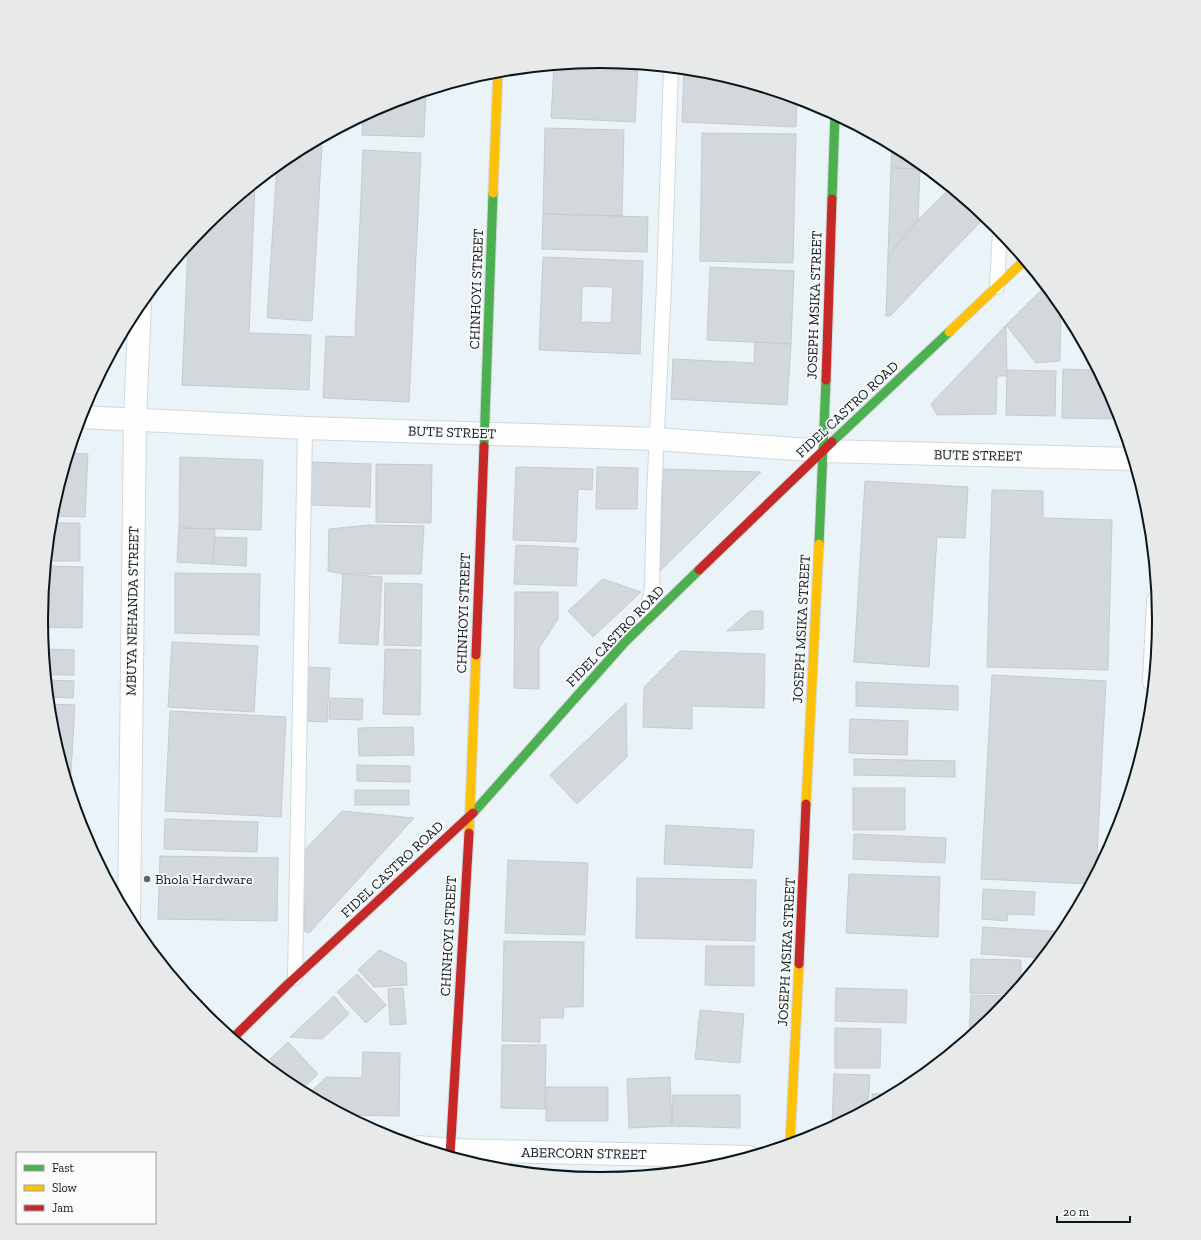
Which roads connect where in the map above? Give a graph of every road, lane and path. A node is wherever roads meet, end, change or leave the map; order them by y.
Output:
1 (671, 72) edge
2 (498, 77) edge
3 (835, 120) edge
4 (1000, 238) edge
5 (1022, 264) edge
6 (997, 287) junction
7 (139, 316) edge
8 (87, 417) edge
9 (134, 418) junction
10 (305, 428) junction
11 (484, 433) junction
12 (656, 439) junction
13 (823, 451) junction
14 (1129, 459) edge
15 (644, 624) junction
16 (470, 816) junction
17 (129, 908) edge
18 (295, 978) junction
19 (236, 1035) edge
20 (790, 1138) edge
21 (450, 1152) edge
22 (455, 1153) edge
23 (731, 1157) edge

1 - 12 lane
2 - 11 street, CHINHOYI STREET
3 - 13 street, JOSEPH MSIKA STREET
4 - 6 lane
5 - 6 street, FIDEL CASTRO ROAD
6 - 13 street, FIDEL CASTRO ROAD
7 - 9 street, MBUYA NEHANDA STREET
8 - 9 street, BUTE STREET
9 - 10 street, BUTE STREET
9 - 17 street, MBUYA NEHANDA STREET
10 - 11 street, BUTE STREET
10 - 18 lane
11 - 12 street, BUTE STREET
11 - 16 street, CHINHOYI STREET
12 - 13 street, BUTE STREET
12 - 15 lane
13 - 14 street, BUTE STREET
13 - 15 street, FIDEL CASTRO ROAD
13 - 20 street, JOSEPH MSIKA STREET
15 - 16 street, FIDEL CASTRO ROAD
16 - 18 street, FIDEL CASTRO ROAD
16 - 21 street, CHINHOYI STREET
18 - 19 street, FIDEL CASTRO ROAD
22 - 23 street, ABERCORN STREET

